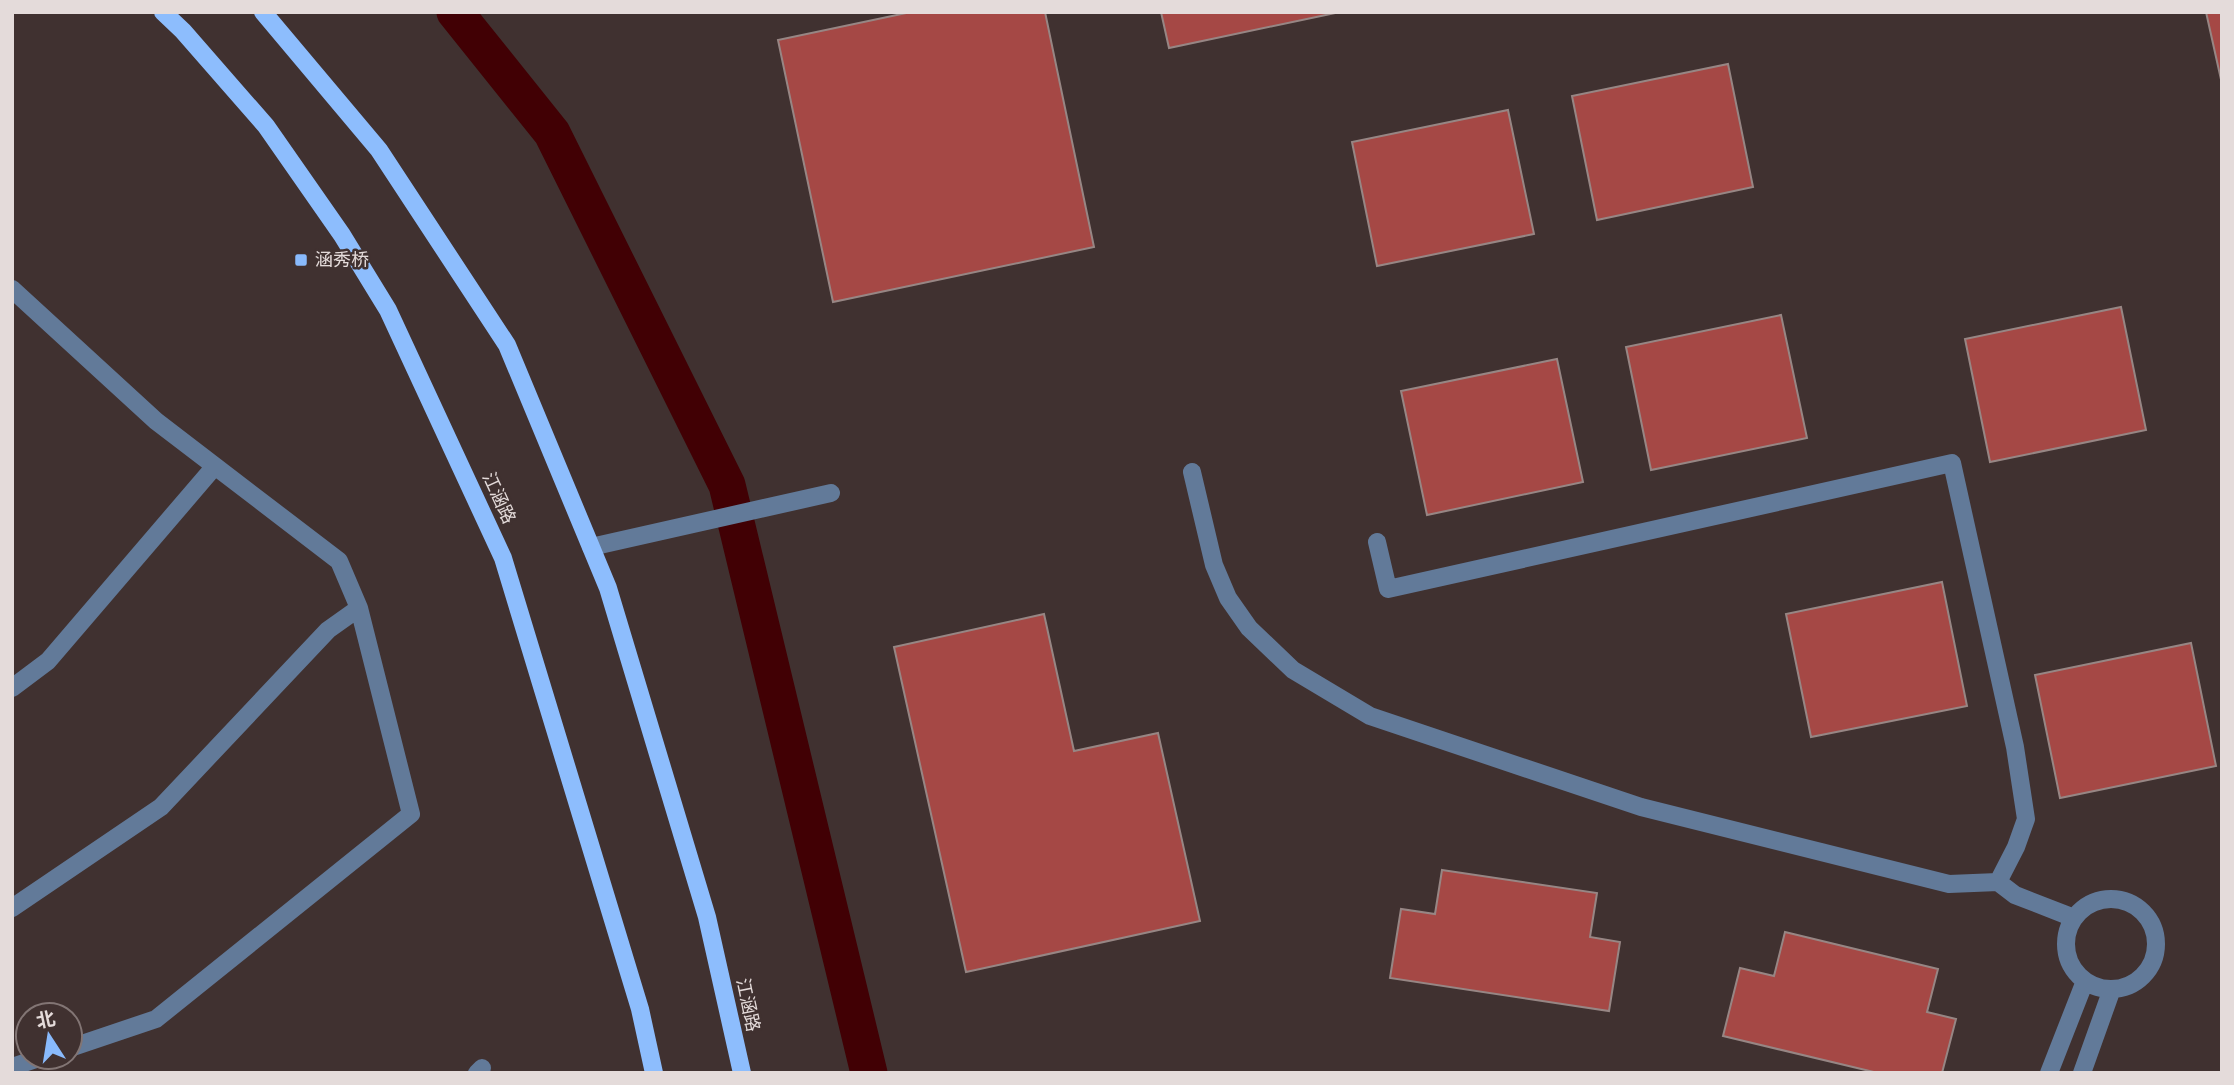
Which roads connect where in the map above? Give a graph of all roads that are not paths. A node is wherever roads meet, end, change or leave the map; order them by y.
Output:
1 (163, 12) edge
2 (263, 12) edge
3 (12, 289) edge
4 (215, 466) junction
5 (1192, 472) dead end
6 (831, 493) dead end
7 (1377, 542) dead end
8 (591, 547) junction
9 (359, 608) junction
10 (12, 688) edge
11 (1998, 882) junction
12 (12, 908) edge
13 (2074, 918) junction
14 (2085, 981) junction
15 (2112, 989) junction
16 (84, 1043) edge
17 (654, 1073) edge
18 (742, 1073) edge
19 (2049, 1073) edge
20 (2082, 1073) edge

1 - 17 main road, 江涵路
2 - 8 main road, 江涵路
3 - 4 lane
4 - 9 lane
4 - 10 lane
5 - 11 lane
6 - 8 lane
7 - 11 lane
8 - 18 main road, 江涵路
9 - 12 lane
9 - 16 lane
11 - 13 lane
13 - 14 lane
13 - 15 lane
14 - 15 lane
14 - 19 lane
15 - 20 lane

